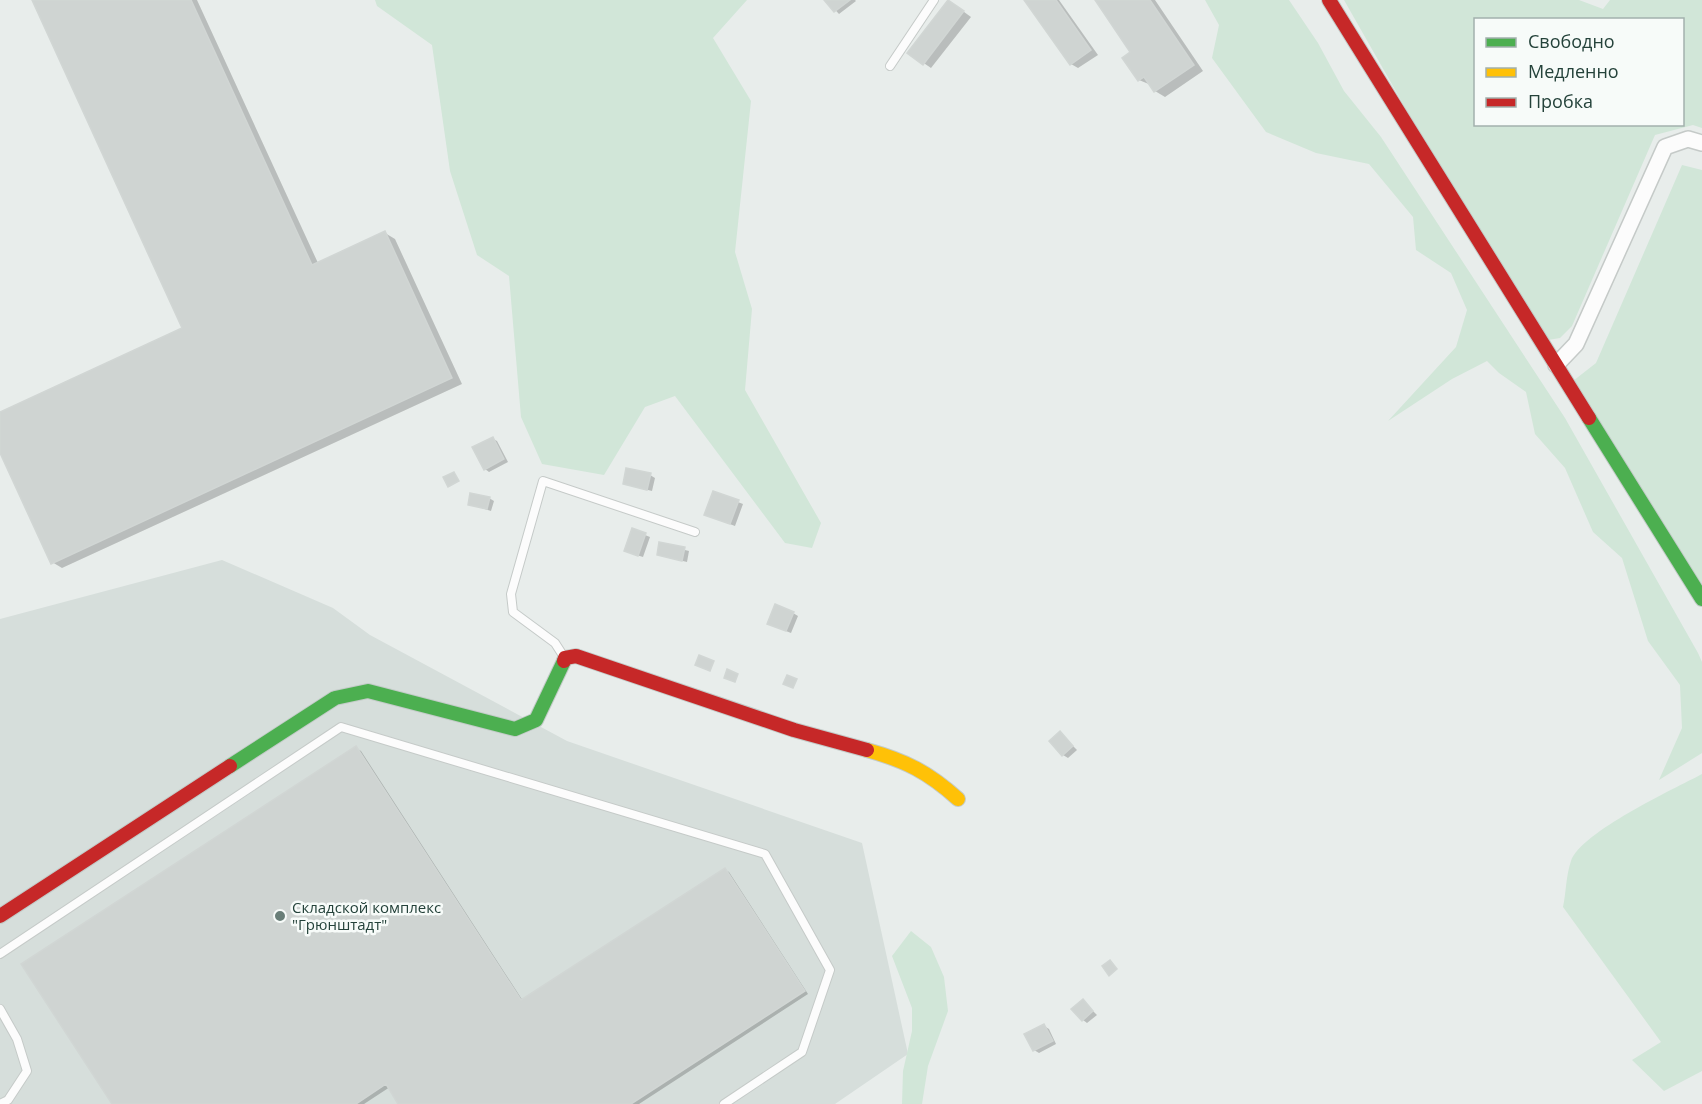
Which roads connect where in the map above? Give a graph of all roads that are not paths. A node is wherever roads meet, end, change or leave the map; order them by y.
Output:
1 (934, 0) edge
2 (1329, 0) edge
3 (890, 66) dead end
4 (1702, 142) edge
5 (1556, 365) junction
6 (695, 532) dead end
7 (1702, 599) edge
8 (565, 658) junction
9 (958, 799) dead end
10 (0, 916) edge
11 (0, 954) edge
12 (0, 1009) edge
13 (6, 1102) edge
14 (724, 1104) edge

1 - 3 lane
2 - 5 street
4 - 5 street
5 - 7 street
6 - 8 lane
8 - 9 street
8 - 10 street
11 - 14 lane
12 - 13 lane

